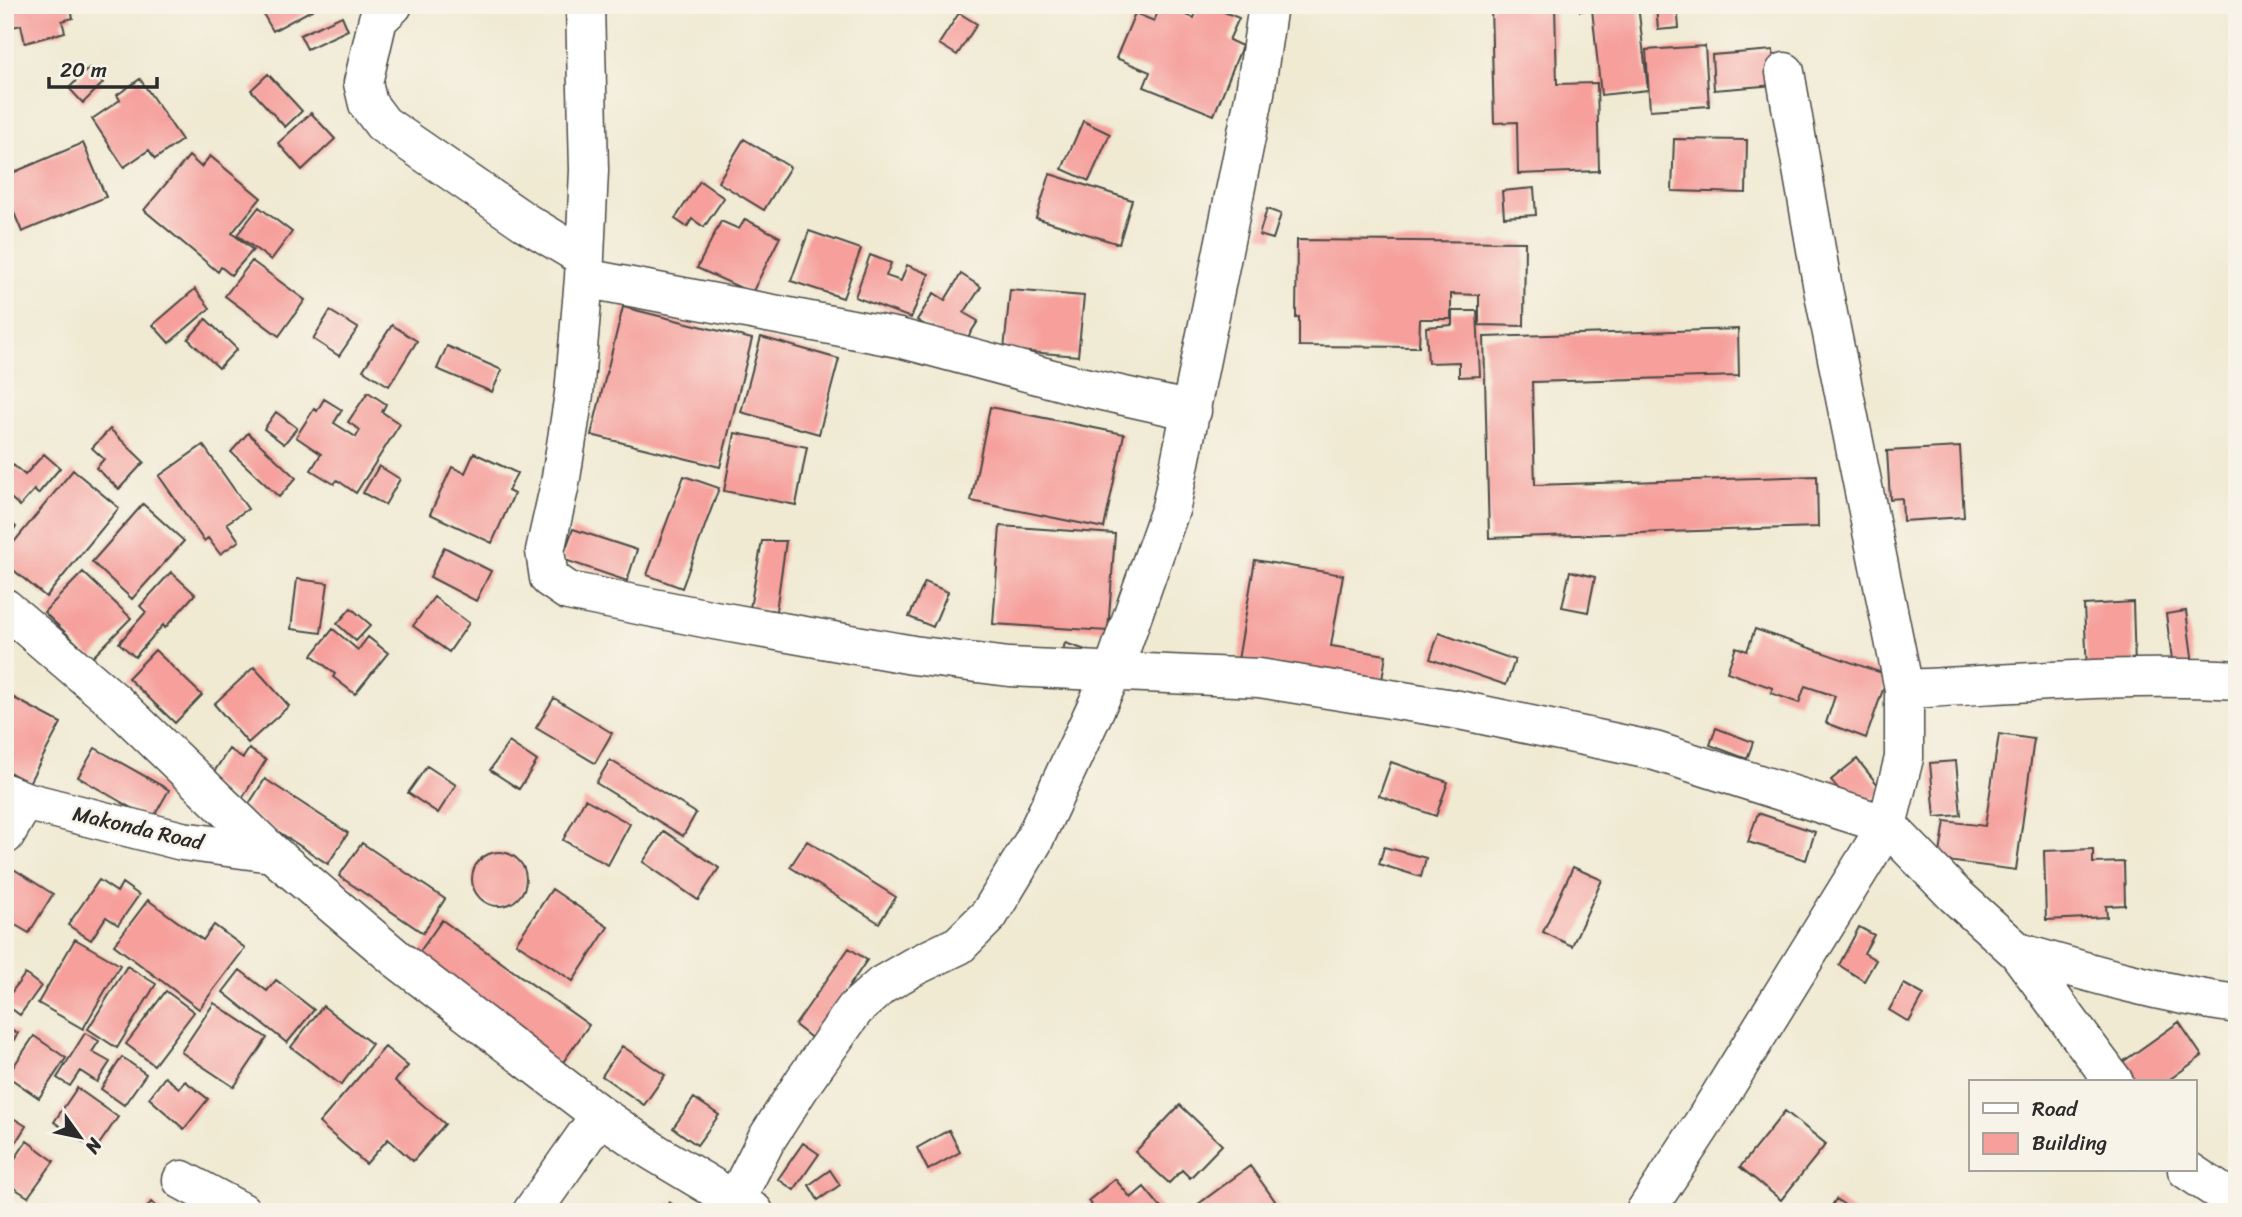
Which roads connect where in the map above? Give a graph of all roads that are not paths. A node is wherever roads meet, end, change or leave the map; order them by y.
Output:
1 (585, 5) edge
2 (1268, 5) edge
3 (381, 10) edge
4 (1785, 72) dead end
5 (585, 268) junction
6 (1192, 411) junction
7 (5, 608) edge
8 (1113, 671) junction
9 (2237, 680) edge
10 (1905, 689) junction
11 (15, 797) edge
12 (1887, 825) junction
13 (5, 835) edge
14 (272, 853) junction
15 (2018, 952) junction
16 (2237, 1004) edge
17 (2113, 1080) edge
18 (600, 1115) junction
19 (2191, 1172) edge
20 (182, 1180) dead end
21 (2237, 1203) edge
22 (745, 1205) edge
23 (242, 1212) edge
24 (532, 1212) edge
25 (1645, 1212) edge

1 - 5 street
2 - 6 street
3 - 5 street
4 - 10 street
5 - 6 street
5 - 8 street
6 - 8 street
7 - 14 street
8 - 12 street
8 - 22 street
9 - 10 street
10 - 12 street
11 - 13 street
11 - 14 street, Makonda Road
12 - 15 street
12 - 25 street
14 - 18 street
15 - 16 street
15 - 17 street
18 - 22 street
18 - 24 street
19 - 21 street
20 - 23 street

